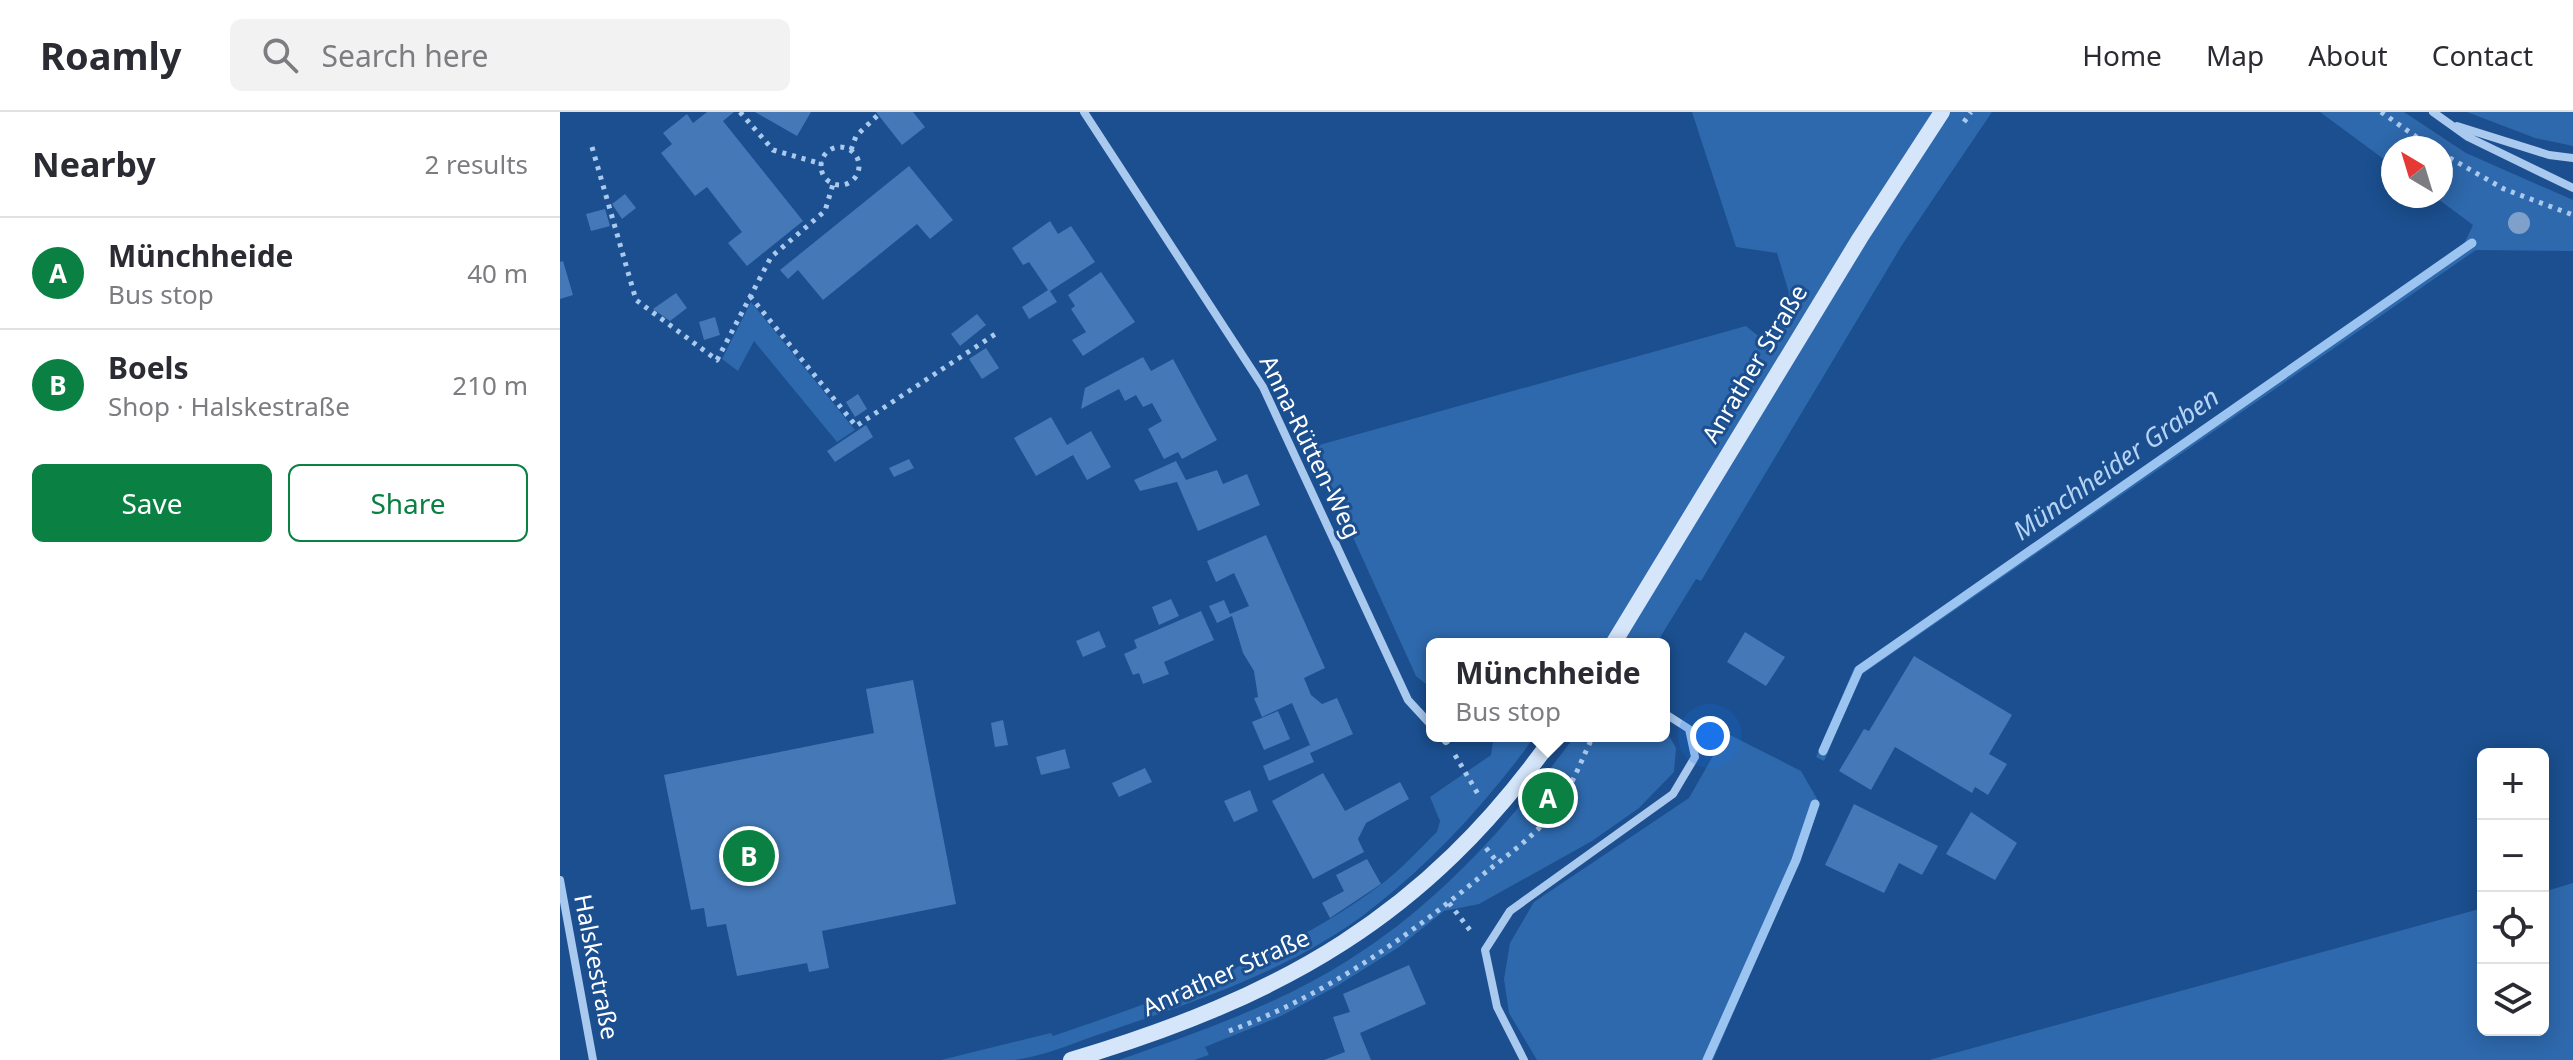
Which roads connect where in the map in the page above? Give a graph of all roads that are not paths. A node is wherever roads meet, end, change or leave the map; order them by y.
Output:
1 (1084, 112) edge
2 (1942, 112) edge
3 (2433, 112) edge
4 (2448, 123) junction
5 (2573, 158) edge
6 (2573, 188) edge
7 (1617, 638) edge
8 (1670, 717) edge
9 (1426, 720) edge
10 (1549, 742) edge
11 (560, 880) edge
12 (593, 1060) edge
13 (1071, 1060) edge
14 (1524, 1060) edge

1 - 9 street, Anna-Rütten-Weg
2 - 7 street, Anrather Straße
3 - 4 street
4 - 5 street
4 - 6 street
8 - 14 street
10 - 13 street, Anrather Straße
11 - 12 street, Halskestraße

